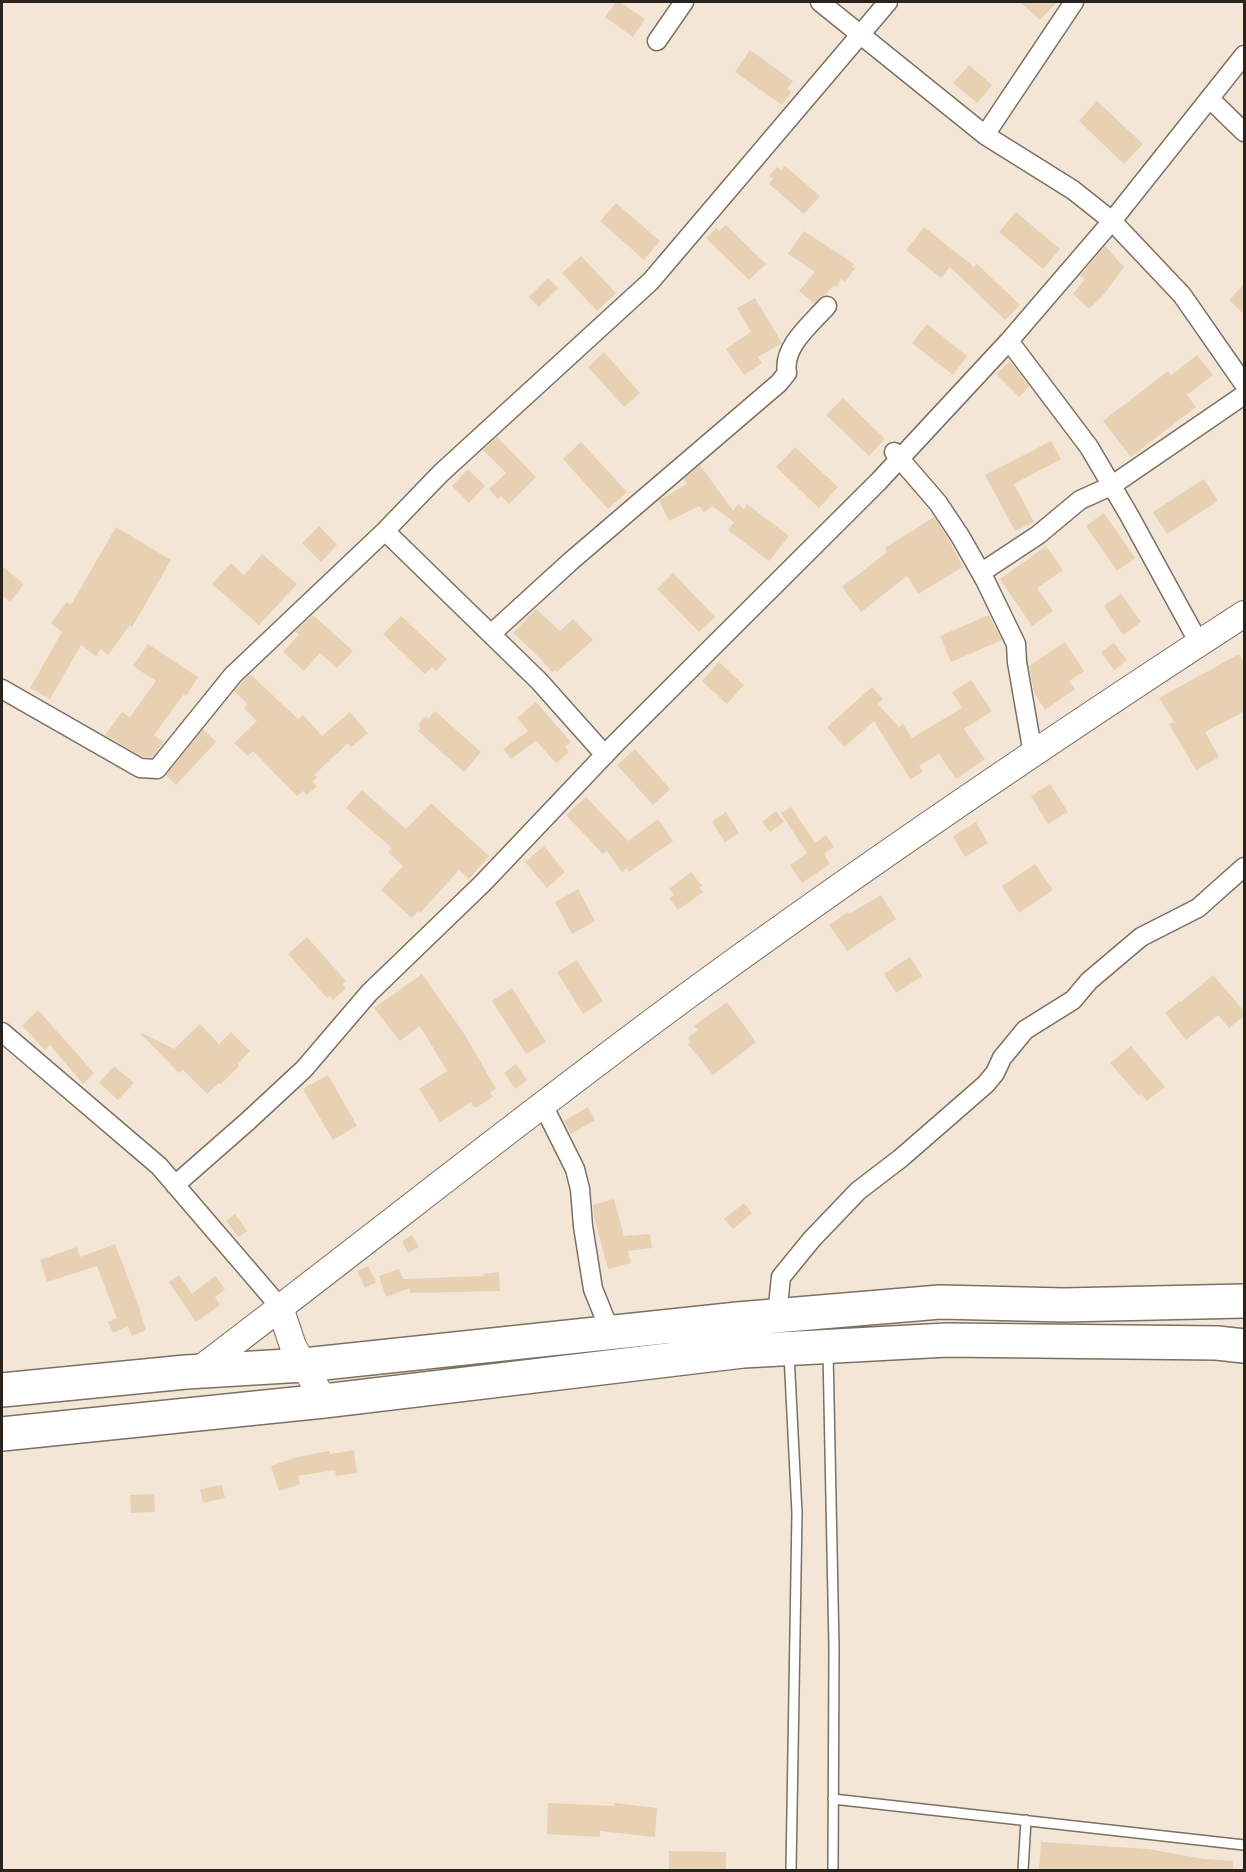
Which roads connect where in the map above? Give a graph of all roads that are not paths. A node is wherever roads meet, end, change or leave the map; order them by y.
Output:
1 (684, 2) edge
2 (820, 2) edge
3 (888, 2) edge
4 (1074, 2) edge
5 (860, 34) junction
6 (657, 41) dead end
7 (1245, 55) edge
8 (1210, 99) junction
9 (1245, 132) edge
10 (985, 135) junction
11 (1112, 221) junction
12 (827, 306) dead end
13 (1009, 341) junction
14 (1245, 384) edge
15 (1245, 395) edge
16 (894, 452) dead end
17 (1112, 486) junction
18 (385, 531) junction
19 (982, 572) junction
20 (1245, 614) edge
21 (491, 634) junction
22 (1199, 643) junction
23 (2, 689) edge
24 (1033, 754) junction
25 (605, 755) junction
26 (1245, 867) edge
27 (2, 1032) edge
28 (543, 1105) junction
29 (175, 1185) junction
30 (1245, 1301) edge
31 (1064, 1305) junction
32 (280, 1307) junction
33 (777, 1315) junction
34 (617, 1331) junction
35 (1059, 1341) junction
36 (1245, 1346) edge
37 (828, 1347) junction
38 (789, 1349) junction
39 (304, 1365) junction
40 (626, 1365) junction
41 (196, 1372) junction
42 (2, 1390) edge
43 (324, 1401) junction
44 (2, 1434) edge
45 (833, 1799) junction
46 (1026, 1820) junction
47 (1245, 1845) edge
48 (791, 1870) edge
49 (833, 1870) edge
50 (1023, 1870) edge

1 - 6 street
2 - 5 street
3 - 5 street
4 - 10 street
5 - 10 street
5 - 18 street
7 - 8 street
8 - 9 street
8 - 11 street
10 - 11 street
11 - 13 street
11 - 14 street
12 - 21 street
13 - 17 street
13 - 25 street
15 - 17 street
16 - 19 street
17 - 19 street
17 - 22 street
18 - 21 street
18 - 23 street
19 - 24 street
20 - 22 street
21 - 25 street
22 - 24 street
24 - 28 street
25 - 29 street
26 - 33 street
27 - 29 street
28 - 32 street
28 - 34 street
29 - 32 street
30 - 31 highway
31 - 33 highway
31 - 35 highway
32 - 39 street
32 - 41 street
33 - 34 highway
34 - 39 highway
34 - 40 highway
35 - 36 highway
35 - 37 highway
37 - 38 highway
37 - 45 lane
38 - 40 highway
38 - 48 lane
39 - 41 highway
39 - 43 street
40 - 43 highway
41 - 42 highway
43 - 44 highway
45 - 46 lane
45 - 49 lane
46 - 47 lane
46 - 50 lane

